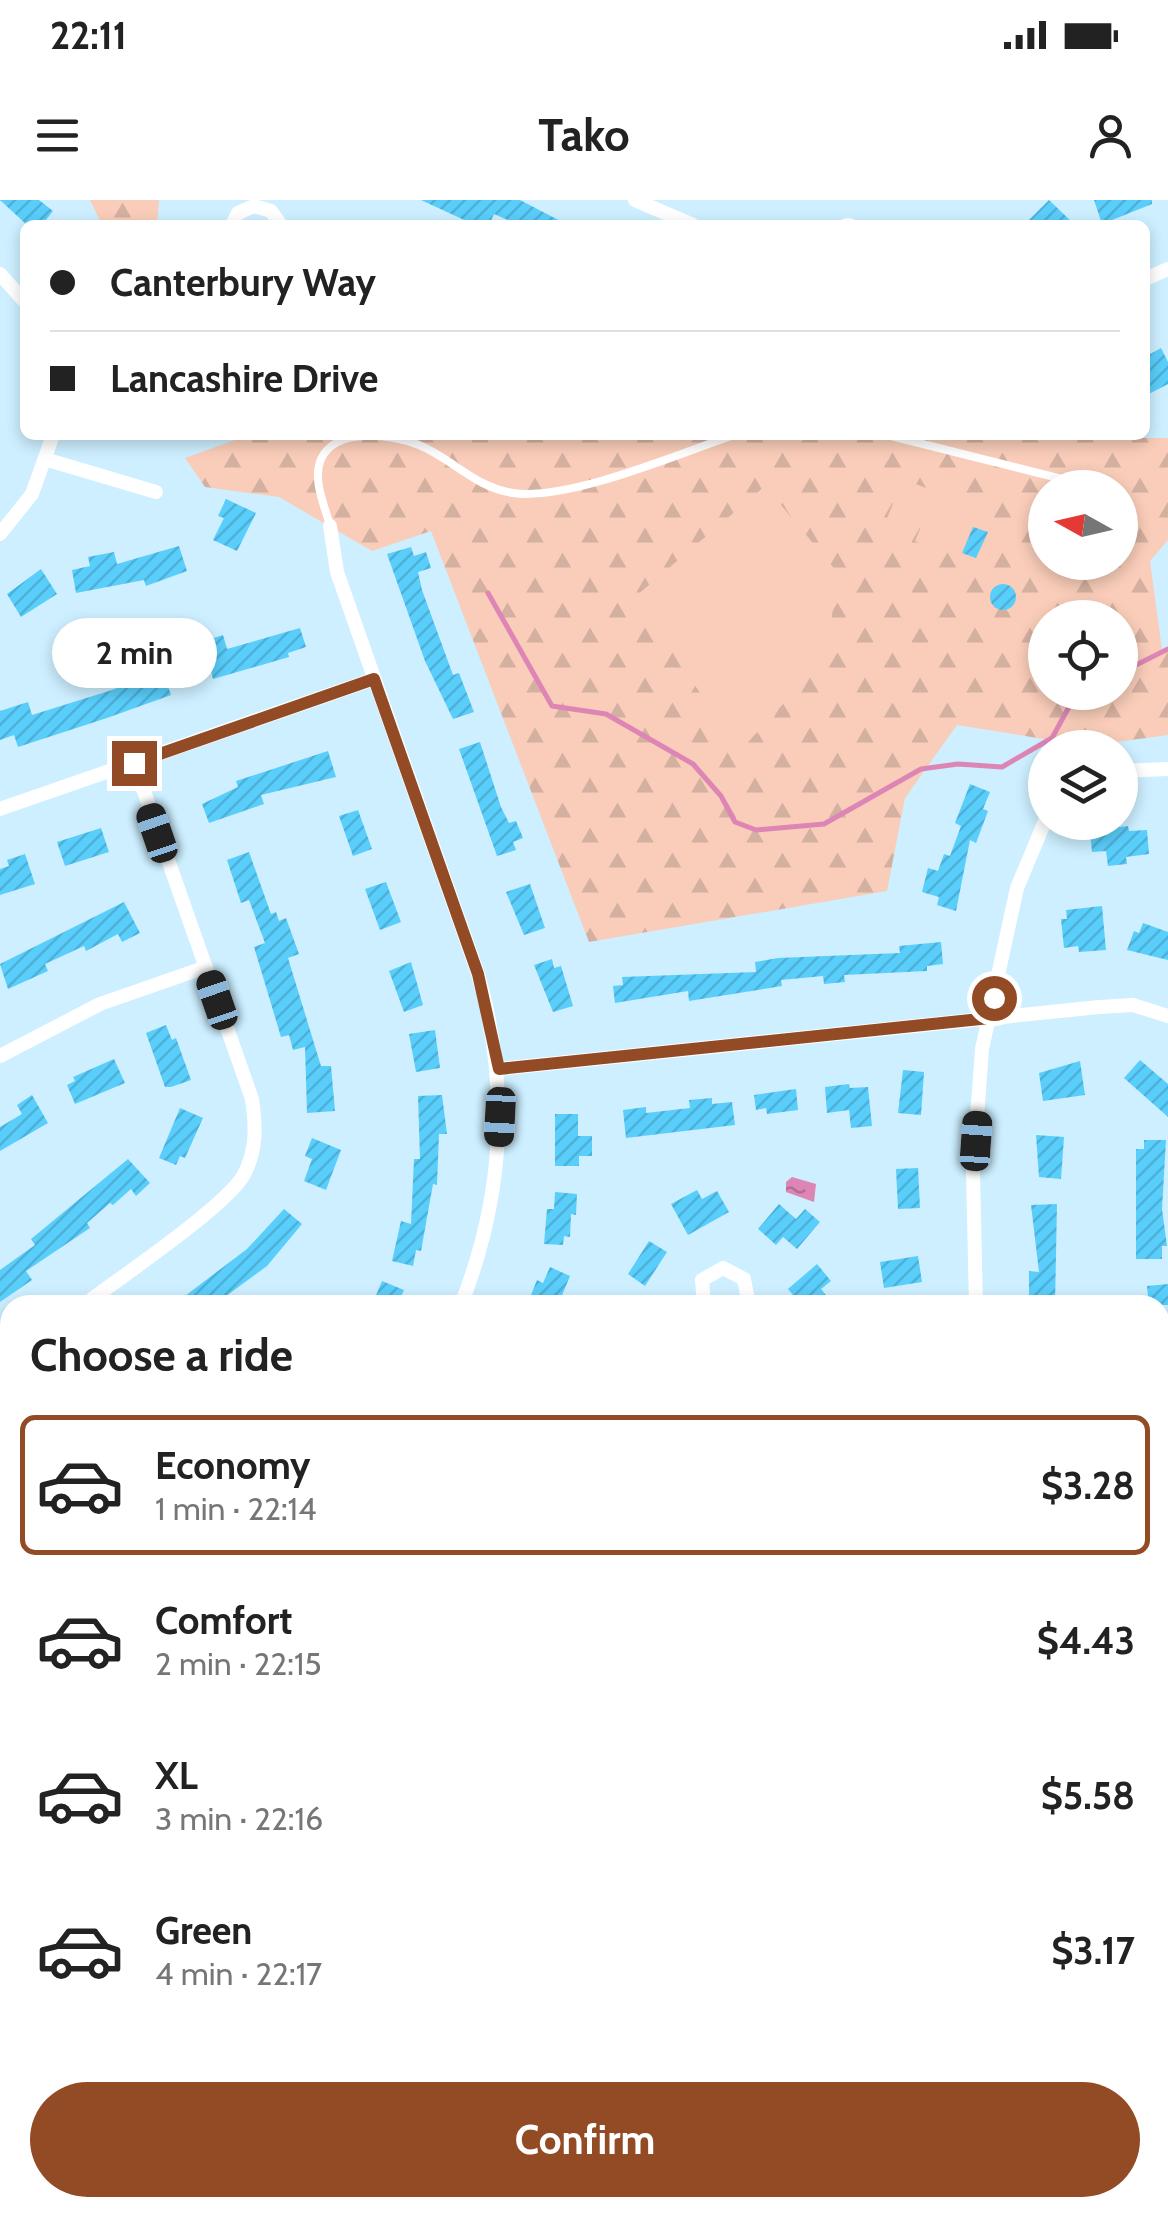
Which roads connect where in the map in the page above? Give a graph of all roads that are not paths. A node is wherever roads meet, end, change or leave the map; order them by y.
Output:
1 (635, 200) edge
2 (254, 203) edge
3 (234, 220) edge
4 (277, 220) edge
5 (681, 220) edge
6 (0, 274) edge
7 (20, 296) edge
8 (52, 440) edge
9 (342, 440) edge
10 (387, 440) edge
11 (718, 440) edge
12 (908, 440) edge
13 (48, 460) junction
14 (1028, 470) edge
15 (156, 492) dead end
16 (330, 526) joint
17 (0, 534) edge
18 (374, 679) junction
19 (134, 763) junction
20 (1168, 768) edge
21 (1138, 770) edge
22 (0, 809) edge
23 (1037, 840) edge
24 (206, 967) junction
25 (1168, 1016) edge
26 (990, 1018) junction
27 (0, 1056) edge
28 (499, 1069) junction
29 (97, 1295) edge
30 (465, 1295) edge
31 (703, 1295) edge
32 (747, 1295) edge
33 (976, 1295) edge

1 - 5 street
2 - 3 street
2 - 4 street
6 - 7 street
8 - 13 street
9 - 16 lane
10 - 11 lane
12 - 14 lane
13 - 15 street
13 - 17 street
16 - 18 street
18 - 19 street
18 - 28 street
19 - 22 street
19 - 24 street
20 - 21 street
23 - 26 street
24 - 27 street
24 - 29 street
25 - 26 street
26 - 28 street
26 - 33 street
28 - 30 street
31 - 32 street

